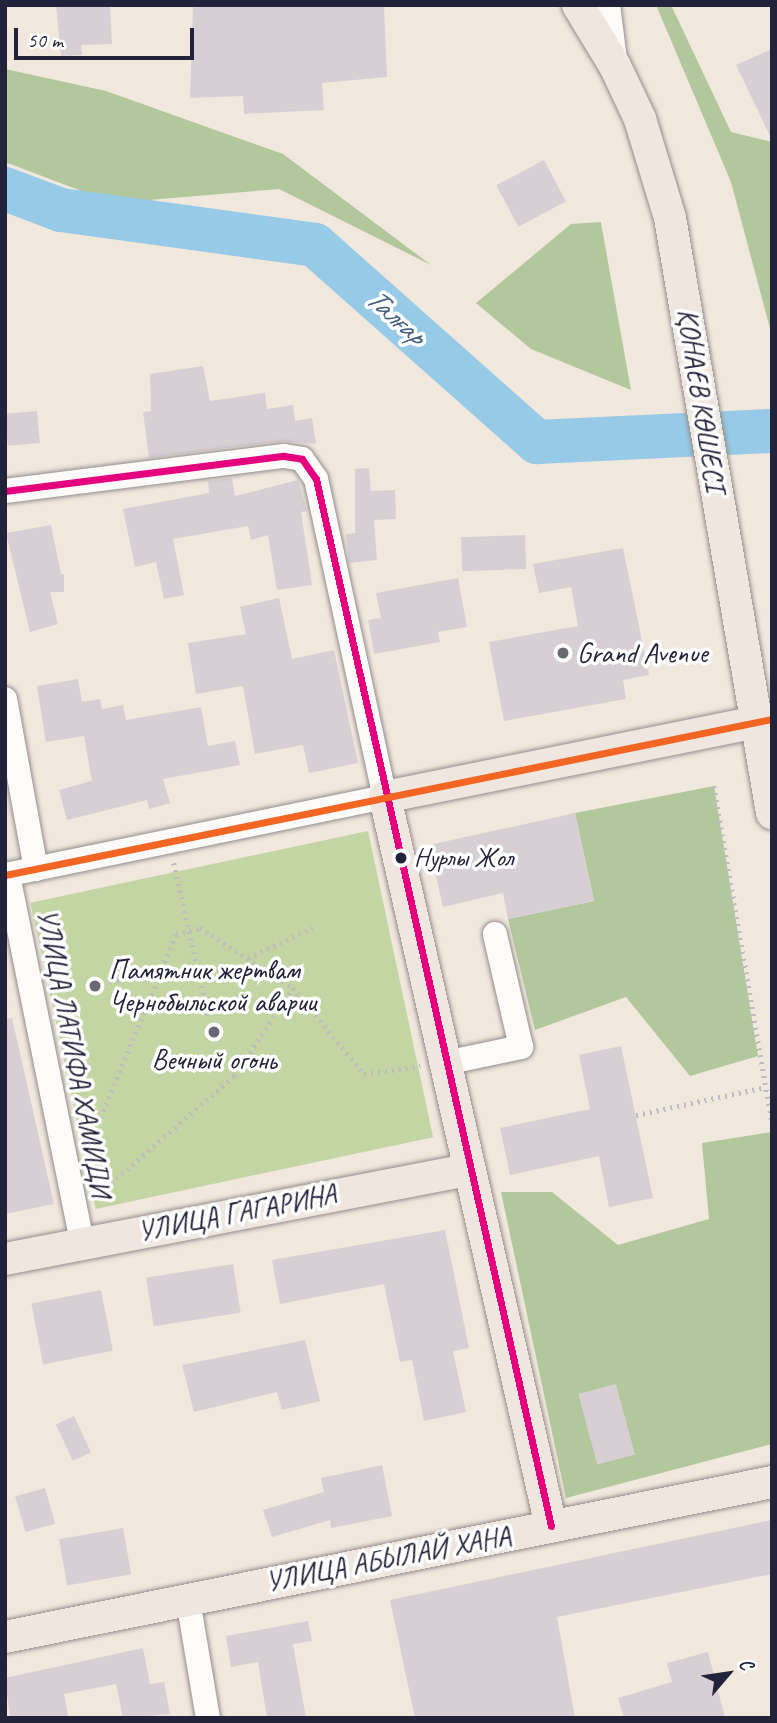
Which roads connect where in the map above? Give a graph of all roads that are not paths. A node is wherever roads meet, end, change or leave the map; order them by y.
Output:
1 (578, 5) edge
2 (608, 5) edge
3 (615, 66) junction
4 (5, 491) edge
5 (5, 699) edge
6 (764, 720) edge
7 (385, 797) junction
8 (772, 813) edge
9 (36, 869) junction
10 (6, 875) edge
11 (495, 934) dead end
12 (445, 1063) junction
13 (469, 1170) junction
14 (82, 1242) junction
15 (5, 1259) edge
16 (772, 1482) edge
17 (551, 1526) junction
18 (188, 1600) junction
19 (5, 1637) edge
20 (208, 1718) edge

1 - 3 main road, ҚОНАЕВ КӨШЕСІ
2 - 3 street
3 - 6 main road, ҚОНАЕВ КӨШЕСІ
4 - 7 street
5 - 9 street, УЛИЦА ЛАТИФА ХАМИДИ
6 - 7 main road
6 - 8 main road, ҚОНАЕВ КӨШЕСІ
7 - 9 street
7 - 12 main road
9 - 10 street
10 - 14 street, УЛИЦА ЛАТИФА ХАМИДИ
11 - 12 street
12 - 13 main road
13 - 14 main road, УЛИЦА ГАГАРИНА
13 - 17 main road
14 - 15 main road, УЛИЦА ГАГАРИНА
16 - 17 main road, УЛИЦА АБЫЛАЙ ХАНА
17 - 18 main road, УЛИЦА АБЫЛАЙ ХАНА
18 - 19 main road, УЛИЦА АБЫЛАЙ ХАНА
18 - 20 street

